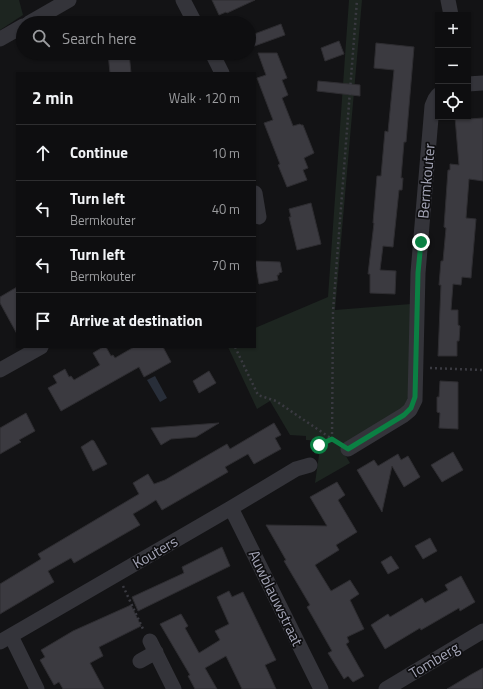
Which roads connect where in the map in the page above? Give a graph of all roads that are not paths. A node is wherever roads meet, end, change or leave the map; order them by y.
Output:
1 (69, 0) edge
2 (183, 0) edge
3 (448, 0) edge
4 (450, 12) edge
5 (40, 16) edge
6 (191, 16) edge
7 (16, 30) edge
8 (0, 39) edge
9 (216, 60) edge
10 (222, 72) edge
11 (483, 83) edge
12 (471, 84) edge
13 (435, 99) edge
14 (256, 201) edge
15 (258, 217) dead end
16 (39, 348) edge
17 (0, 370) edge
18 (348, 449) road end
19 (310, 465) road end
20 (231, 508) junction
21 (483, 631) edge
22 (6, 639) edge
23 (140, 661) dead end
24 (37, 689) edge
25 (174, 689) edge
26 (321, 689) edge
27 (386, 689) edge

1 - 5 street
2 - 6 street
3 - 4 street
7 - 8 street
9 - 10 street
11 - 12 street
13 - 18 street, Bermkouter
14 - 15 street
16 - 17 street
19 - 20 street, Kouters
20 - 22 street, Kouters
20 - 26 street, Auwblauwstraat
21 - 27 street, Tomberg
22 - 24 street
23 - 25 street

